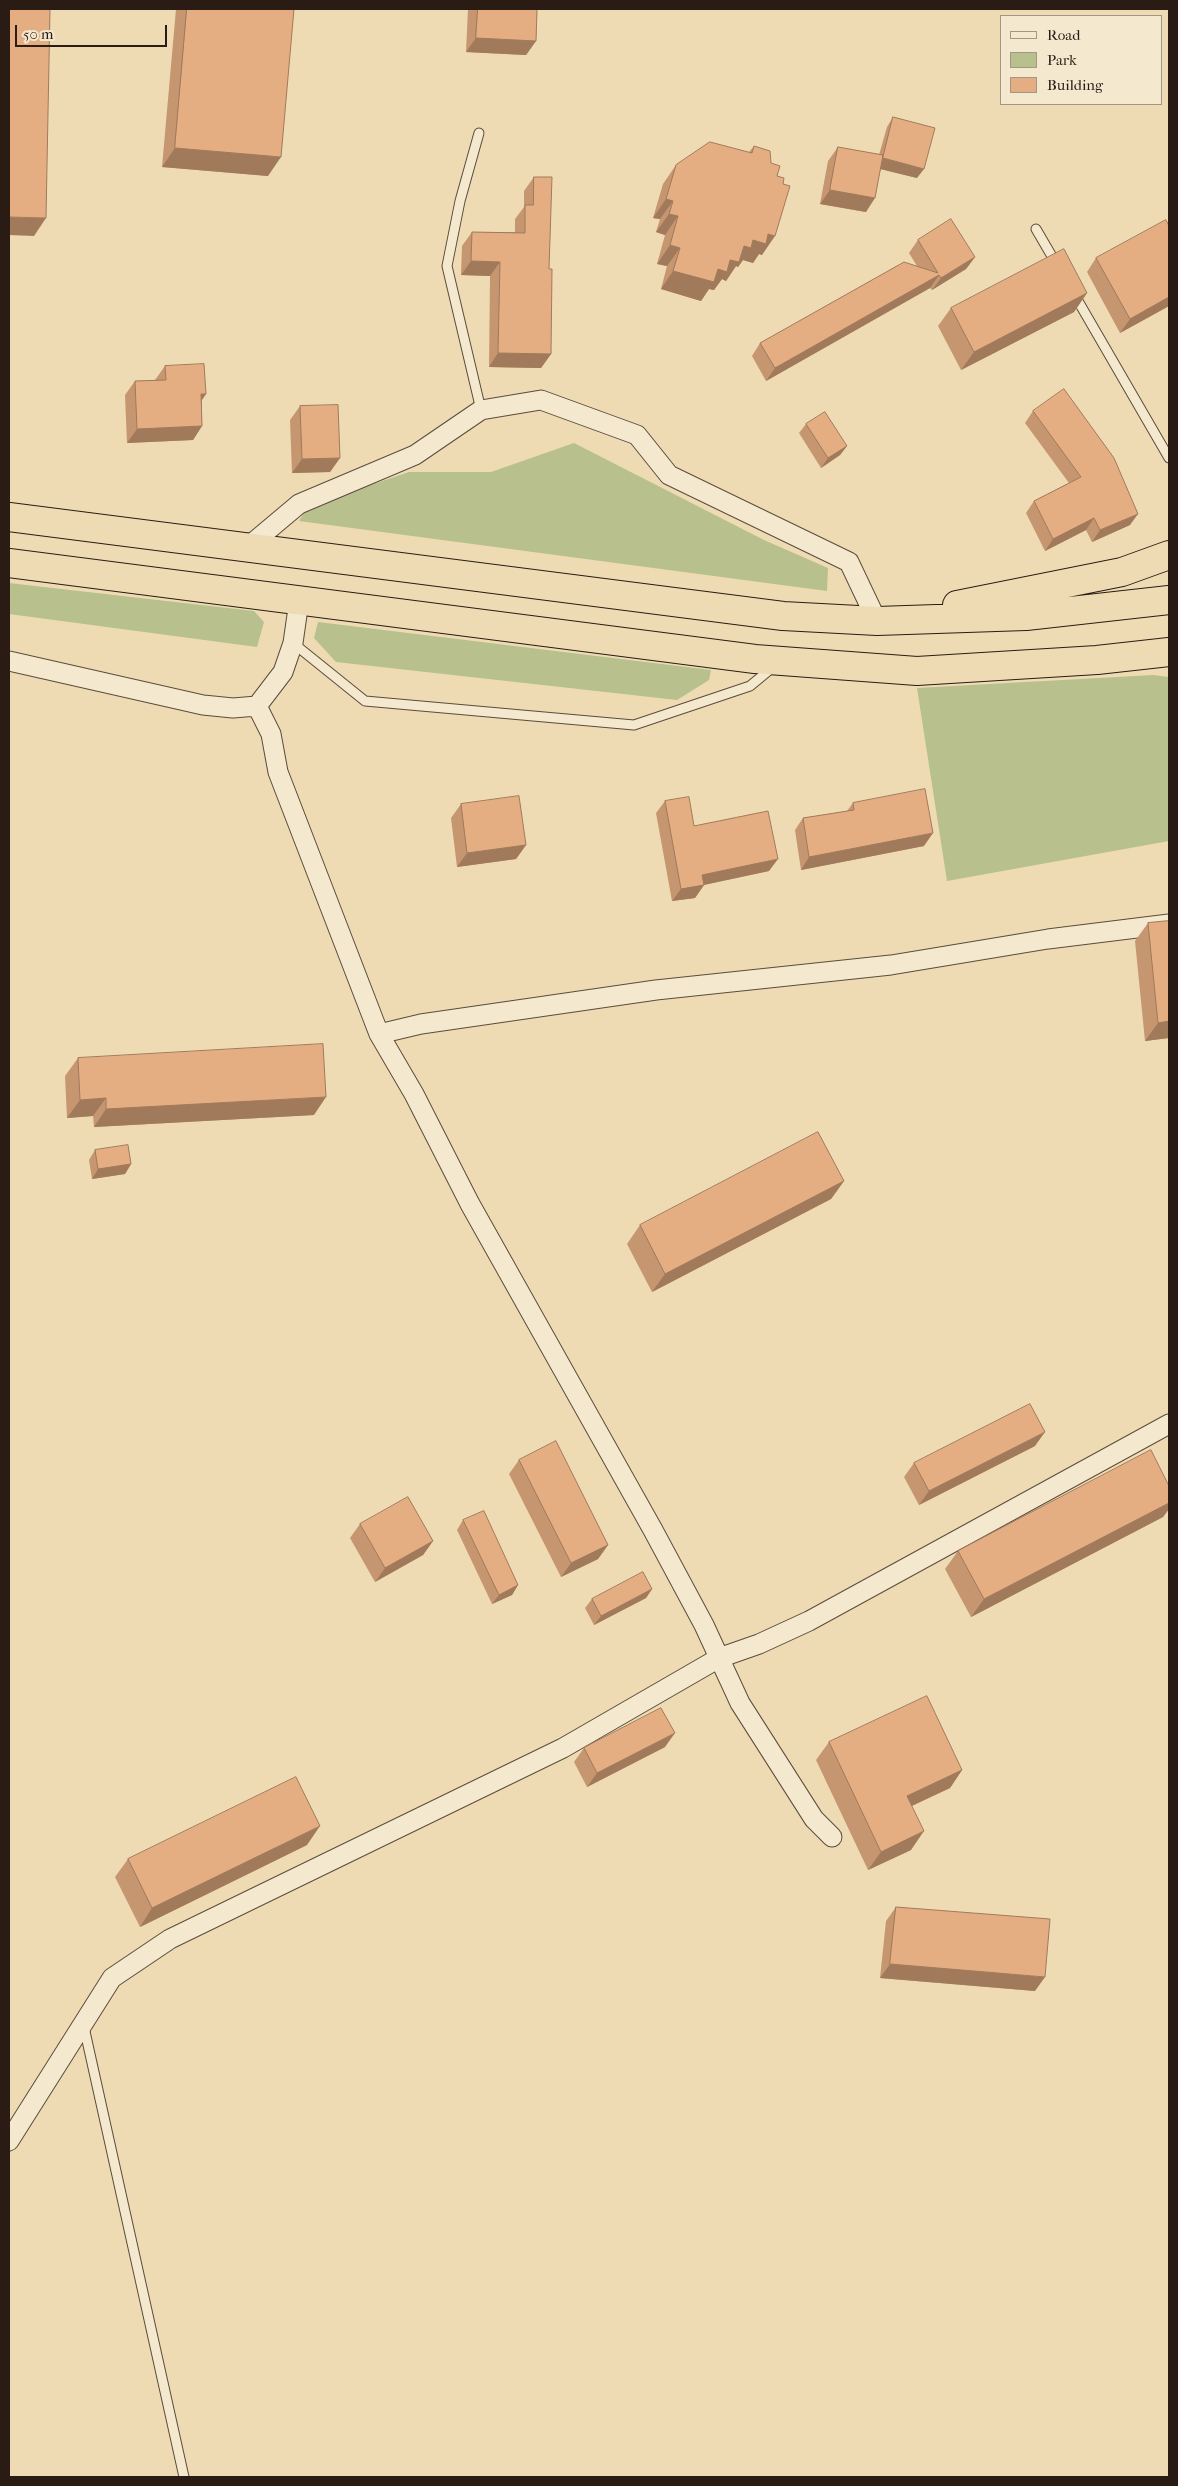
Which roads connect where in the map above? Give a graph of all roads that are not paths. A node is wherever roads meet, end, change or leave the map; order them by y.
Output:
1 (479, 133) dead end
2 (1036, 229) dead end
3 (1061, 271) edge
4 (1071, 288) edge
5 (481, 410) junction
6 (1169, 458) edge
7 (9, 517) edge
8 (249, 546) junction
9 (1169, 555) edge
10 (9, 563) edge
11 (1169, 600) edge
12 (299, 601) junction
13 (877, 621) junction
14 (293, 643) junction
15 (1169, 652) edge
16 (1169, 659) edge
17 (1097, 660) junction
18 (9, 661) edge
19 (780, 661) junction
20 (257, 706) junction
21 (1169, 924) edge
22 (379, 1034) junction
23 (1169, 1424) edge
24 (719, 1658) junction
25 (832, 1837) dead end
26 (83, 2022) junction
27 (9, 2141) edge
28 (184, 2477) edge

1 - 5 lane
2 - 3 lane
4 - 6 lane
5 - 8 street
5 - 13 street
7 - 8 highway
8 - 13 highway
9 - 13 highway
10 - 12 highway
11 - 13 highway
12 - 14 street
12 - 19 highway
14 - 19 lane
14 - 20 street
15 - 17 highway
16 - 17 highway
17 - 19 highway
18 - 20 street
20 - 22 street
21 - 22 street
22 - 24 street
23 - 24 street
24 - 25 street
24 - 26 street
26 - 27 street
26 - 28 lane

